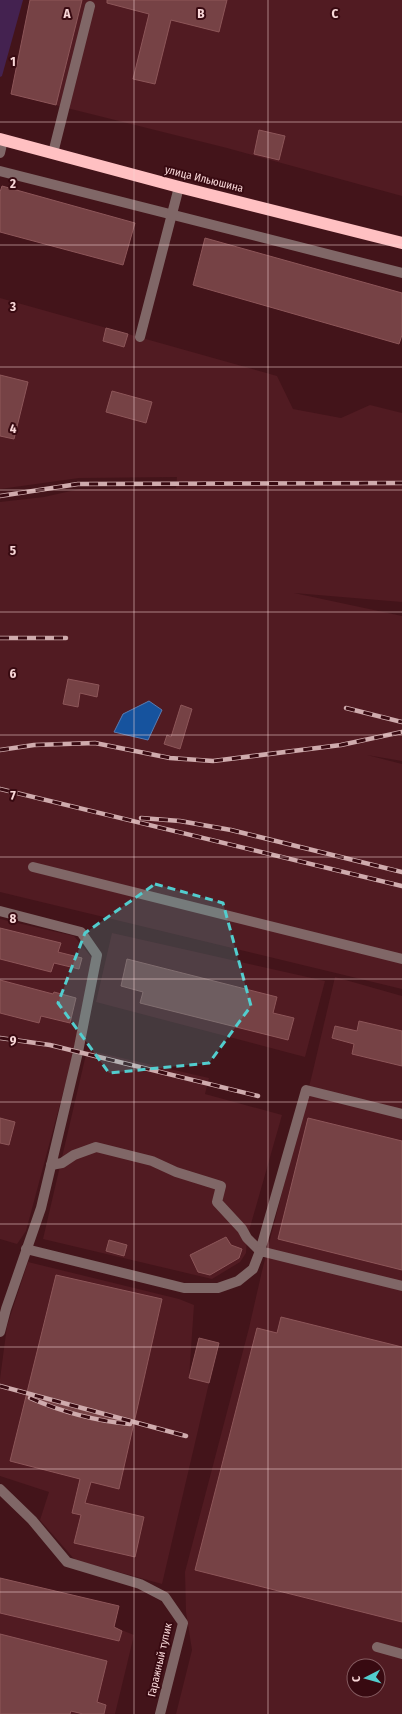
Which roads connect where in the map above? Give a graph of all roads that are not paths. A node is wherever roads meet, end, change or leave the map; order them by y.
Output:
1 (90, 6) dead end
2 (2, 140) edge
3 (0, 153) edge
4 (53, 153) junction
5 (0, 171) edge
6 (179, 187) junction
7 (172, 215) junction
8 (402, 243) edge
9 (402, 273) edge
10 (140, 337) dead end
11 (33, 868) dead end
12 (0, 911) edge
13 (402, 959) edge
14 (402, 1114) edge
15 (51, 1165) junction
16 (26, 1249) junction
17 (260, 1252) junction
18 (402, 1286) edge
19 (0, 1332) edge
20 (0, 1489) edge
21 (377, 1647) dead end
22 (402, 1654) edge
23 (160, 1714) edge

1 - 4 lane
2 - 3 lane
2 - 4 highway, улица Ильюшина
4 - 6 highway, улица Ильюшина
5 - 7 lane
6 - 7 lane
6 - 8 highway, улица Ильюшина
7 - 9 lane
7 - 10 lane
11 - 13 lane
12 - 15 lane
14 - 17 lane
15 - 16 lane
15 - 17 lane
16 - 17 lane
16 - 19 lane
17 - 18 lane
20 - 23 lane, Гаражный тупик
21 - 22 lane

